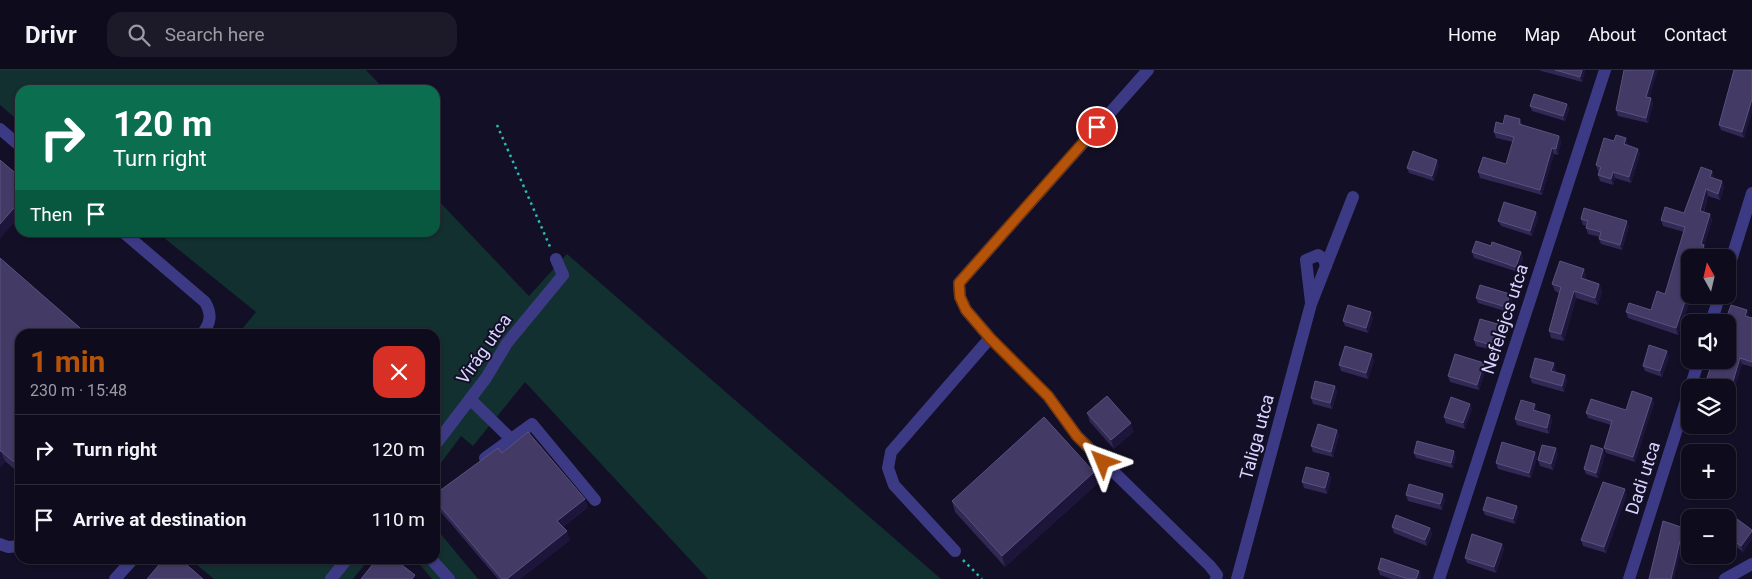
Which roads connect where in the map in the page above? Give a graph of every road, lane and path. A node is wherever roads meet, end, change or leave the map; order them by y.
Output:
1 (1148, 70) edge
2 (1605, 70) edge
3 (497, 125) dead end
4 (0, 129) edge
5 (15, 142) edge
6 (1752, 193) edge
7 (1353, 197) dead end
8 (129, 237) edge
9 (1735, 249) edge
10 (556, 259) joint
11 (1326, 266) junction
12 (1311, 304) junction
13 (205, 329) edge
14 (990, 338) junction
15 (470, 399) junction
16 (1681, 416) edge
17 (440, 438) edge
18 (511, 439) junction
19 (474, 466) edge
20 (595, 500) dead end
21 (0, 544) edge
22 (15, 546) edge
23 (955, 551) joint
24 (129, 564) edge
25 (343, 564) edge
26 (436, 564) edge
27 (1752, 564) edge
28 (116, 579) edge
29 (331, 579) edge
30 (449, 579) edge
31 (982, 579) edge
32 (1216, 579) edge
33 (1237, 579) edge
34 (1439, 579) edge
35 (1629, 579) edge
36 (1724, 579) edge

1 - 14 street
2 - 34 street, Nefelejcs utca
3 - 10 path
4 - 5 street
6 - 9 street
7 - 11 street, Taliga utca
8 - 13 street
10 - 15 street, Virág utca
11 - 12 street, Taliga utca
11 - 12 street, Taliga utca
12 - 33 street, Taliga utca
14 - 23 street
14 - 32 street
15 - 17 street, Virág utca
15 - 18 street
16 - 35 street, Dadi utca
18 - 19 street
18 - 20 street
21 - 22 street
23 - 31 path
24 - 28 street
25 - 29 street
26 - 30 street
27 - 36 street

